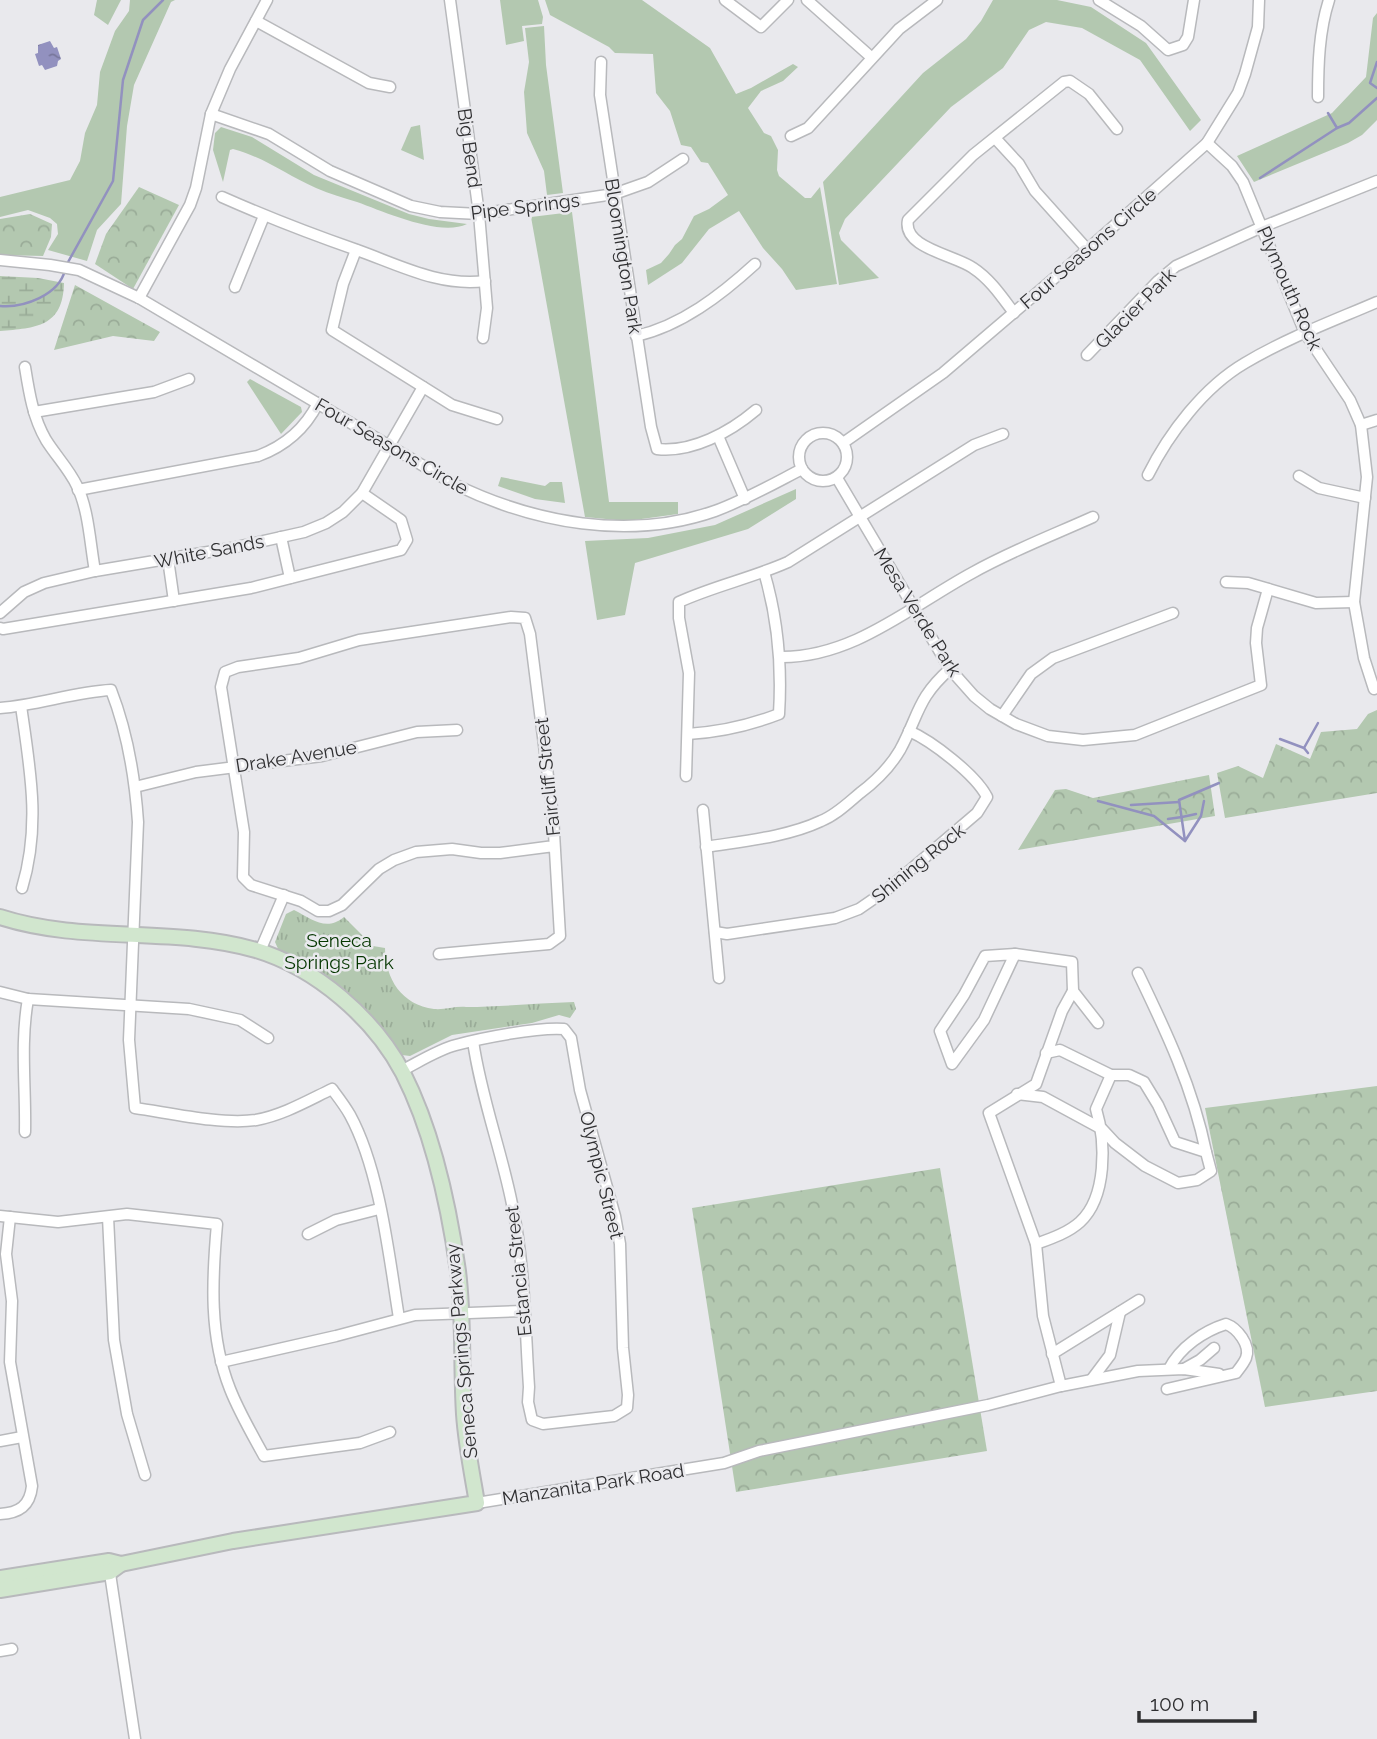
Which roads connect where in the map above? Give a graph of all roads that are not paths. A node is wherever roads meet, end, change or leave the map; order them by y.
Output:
1 (267, 0) edge
2 (450, 0) edge
3 (725, 0) edge
4 (788, 0) edge
5 (807, 0) edge
6 (937, 0) edge
7 (1099, 0) edge
8 (1194, 0) edge
9 (1259, 0) edge
10 (1329, 0) edge
11 (256, 21) junction
12 (871, 57) junction
13 (601, 62) dead end
14 (390, 87) dead end
15 (1318, 97) dead end
16 (211, 114) junction
17 (1117, 129) dead end
18 (791, 136) dead end
19 (995, 138) junction
20 (1207, 143) junction
21 (683, 159) dead end
22 (1377, 181) edge
23 (614, 194) junction
24 (222, 197) dead end
25 (479, 214) junction
26 (264, 216) junction
27 (1262, 227) junction
28 (1087, 249) junction
29 (356, 250) junction
30 (0, 260) edge
31 (755, 264) dead end
32 (485, 281) junction
33 (235, 287) dead end
34 (139, 298) junction
35 (1377, 302) edge
36 (1014, 313) junction
37 (1305, 333) junction
38 (636, 336) junction
39 (483, 338) dead end
40 (1087, 355) dead end
41 (25, 367) dead end
42 (189, 379) dead end
43 (424, 387) junction
44 (318, 403) junction
45 (757, 410) dead end
46 (34, 412) junction
47 (497, 419) dead end
48 (1377, 420) edge
49 (1361, 425) junction
50 (1003, 434) dead end
51 (718, 436) junction
52 (843, 443) junction
53 (391, 446) junction
54 (802, 470) junction
55 (1148, 474) dead end
56 (1299, 475) dead end
57 (837, 478) junction
58 (78, 490) junction
59 (362, 493) junction
60 (1365, 498) junction
61 (745, 499) junction
62 (860, 517) junction
63 (1093, 517) dead end
64 (281, 537) junction
65 (167, 559) junction
66 (95, 571) junction
67 (764, 572) junction
68 (290, 578) junction
69 (1226, 582) dead end
70 (1268, 589) junction
71 (174, 601) junction
72 (1354, 602) junction
73 (914, 608) junction
74 (0, 613) edge
75 (1173, 613) dead end
76 (0, 628) edge
77 (780, 657) junction
78 (950, 669) junction
79 (1374, 689) dead end
80 (21, 706) junction
81 (0, 708) edge
82 (1002, 716) junction
83 (457, 730) dead end
84 (909, 731) junction
85 (688, 734) junction
86 (233, 766) junction
87 (686, 776) dead end
88 (135, 787) junction
89 (703, 810) dead end
90 (554, 846) junction
91 (706, 846) junction
92 (22, 888) dead end
93 (284, 895) junction
94 (0, 917) edge
95 (715, 932) junction
96 (132, 934) junction
97 (260, 951) junction
98 (439, 954) dead end
99 (1015, 954) junction
100 (1138, 973) dead end
101 (719, 978) dead end
102 (1073, 991) junction
103 (0, 992) edge
104 (28, 999) junction
105 (130, 1005) junction
106 (1098, 1023) dead end
107 (268, 1038) dead end
108 (473, 1041) junction
109 (1046, 1053) junction
110 (401, 1071) junction
111 (1111, 1075) junction
112 (1017, 1094) junction
113 (1102, 1129) junction
114 (25, 1132) dead end
115 (1206, 1152) junction
116 (379, 1209) junction
117 (5, 1217) edge
118 (107, 1217) junction
119 (308, 1234) dead end
120 (1036, 1244) junction
121 (1139, 1300) dead end
122 (524, 1311) junction
123 (1120, 1312) junction
124 (460, 1313) junction
125 (399, 1318) junction
126 (1214, 1348) dead end
127 (1052, 1354) junction
128 (221, 1362) junction
129 (1169, 1369) junction
130 (1184, 1369) junction
131 (1219, 1374) dead end
132 (1092, 1379) junction
133 (1061, 1385) junction
134 (1167, 1389) dead end
135 (532, 1420) joint
136 (390, 1432) dead end
137 (22, 1437) junction
138 (0, 1441) edge
139 (145, 1475) dead end
140 (477, 1503) junction
141 (0, 1514) edge
142 (113, 1565) junction
143 (0, 1578) edge
144 (0, 1590) edge
145 (12, 1649) dead end
146 (0, 1651) edge
147 (135, 1739) edge

1 - 11 street
2 - 25 street, Big Bend
3 - 4 street
5 - 12 street
6 - 12 street
7 - 8 street
9 - 20 street, Four Seasons Circle
10 - 15 street
11 - 14 street
11 - 16 street
12 - 18 street
13 - 23 street, Bloomington Park
16 - 25 street, Pipe Springs
16 - 34 street
17 - 19 street
19 - 28 street
19 - 36 street
20 - 27 street, Plymouth Rock
20 - 28 street, Four Seasons Circle
21 - 23 street, Pipe Springs
22 - 27 street, Glacier Park
23 - 25 street, Pipe Springs
23 - 38 street, Bloomington Park
24 - 26 street
25 - 32 street, Big Bend
26 - 29 street
26 - 33 street
27 - 37 street, Plymouth Rock
27 - 40 street, Glacier Park
28 - 36 street, Four Seasons Circle
29 - 32 street
29 - 43 street
30 - 34 street, Four Seasons Circle
31 - 38 street
32 - 39 street, Big Bend
34 - 44 street, Four Seasons Circle
35 - 37 street
36 - 52 street, Four Seasons Circle
37 - 49 street, Plymouth Rock
37 - 55 street
38 - 51 street, Bloomington Park
41 - 46 street
42 - 46 street
43 - 47 street
43 - 53 street, White Sands
44 - 53 street, Four Seasons Circle
44 - 58 street
45 - 51 street
46 - 58 street
48 - 49 street
49 - 60 street, Plymouth Rock
50 - 62 street
51 - 61 street
52 - 54 street
52 - 57 street
53 - 59 street, White Sands
53 - 61 street, Four Seasons Circle
54 - 57 street
54 - 61 street, Four Seasons Circle
56 - 60 street
57 - 62 street, Mesa Verde Park
58 - 66 street
59 - 64 street, White Sands
59 - 68 street
60 - 72 street, Plymouth Rock
62 - 67 street
62 - 73 street, Mesa Verde Park
63 - 73 street
64 - 65 street, White Sands
64 - 68 street
65 - 66 street, White Sands
65 - 71 street
66 - 74 street, White Sands
67 - 77 street
67 - 85 street
68 - 71 street
69 - 70 street
70 - 72 street
70 - 82 street, Mesa Verde Park
71 - 76 street
72 - 79 street, Plymouth Rock
73 - 77 street
73 - 78 street, Mesa Verde Park
75 - 82 street
77 - 85 street
78 - 82 street, Mesa Verde Park
78 - 84 street
80 - 81 street
80 - 88 street
80 - 92 street
83 - 86 street, Drake Avenue
84 - 91 street
84 - 95 street, Shining Rock
85 - 87 street
86 - 88 street, Drake Avenue
86 - 90 street, Faircliff Street
86 - 93 street
88 - 96 street
89 - 91 street
90 - 93 street
90 - 98 street, Faircliff Street
91 - 95 street
93 - 97 street
94 - 96 street, Seneca Springs Parkway
95 - 101 street
96 - 97 street, Seneca Springs Parkway
96 - 105 street
97 - 110 street, Seneca Springs Parkway
99 - 99 street
99 - 102 street
100 - 115 street
102 - 106 street
102 - 109 street
103 - 104 street
104 - 105 street
104 - 114 street
105 - 107 street
105 - 116 street
108 - 110 street
108 - 122 street, Estancia Street
108 - 135 street, Olympic Street
109 - 111 street
109 - 112 street
110 - 124 street, Seneca Springs Parkway
111 - 113 street
111 - 115 street
112 - 113 street
112 - 120 street
113 - 115 street
113 - 120 street
116 - 119 street
116 - 125 street
117 - 118 street
117 - 137 street
118 - 128 street
118 - 139 street
120 - 127 street
121 - 123 street
122 - 124 street
122 - 135 street, Estancia Street
123 - 127 street
123 - 132 street
124 - 125 street
124 - 140 street, Seneca Springs Parkway
125 - 128 street
126 - 130 street
127 - 133 street
128 - 136 street
129 - 130 street, Manzanita Park Road
129 - 132 street, Manzanita Park Road
129 - 134 street
130 - 131 street, Manzanita Park Road
132 - 133 street, Manzanita Park Road
133 - 140 street, Manzanita Park Road
137 - 138 street
137 - 141 street
140 - 142 street, Manzanita Park Road
142 - 143 street, Manzanita Park Road
142 - 144 street, Manzanita Park Road
142 - 147 street
145 - 146 street

